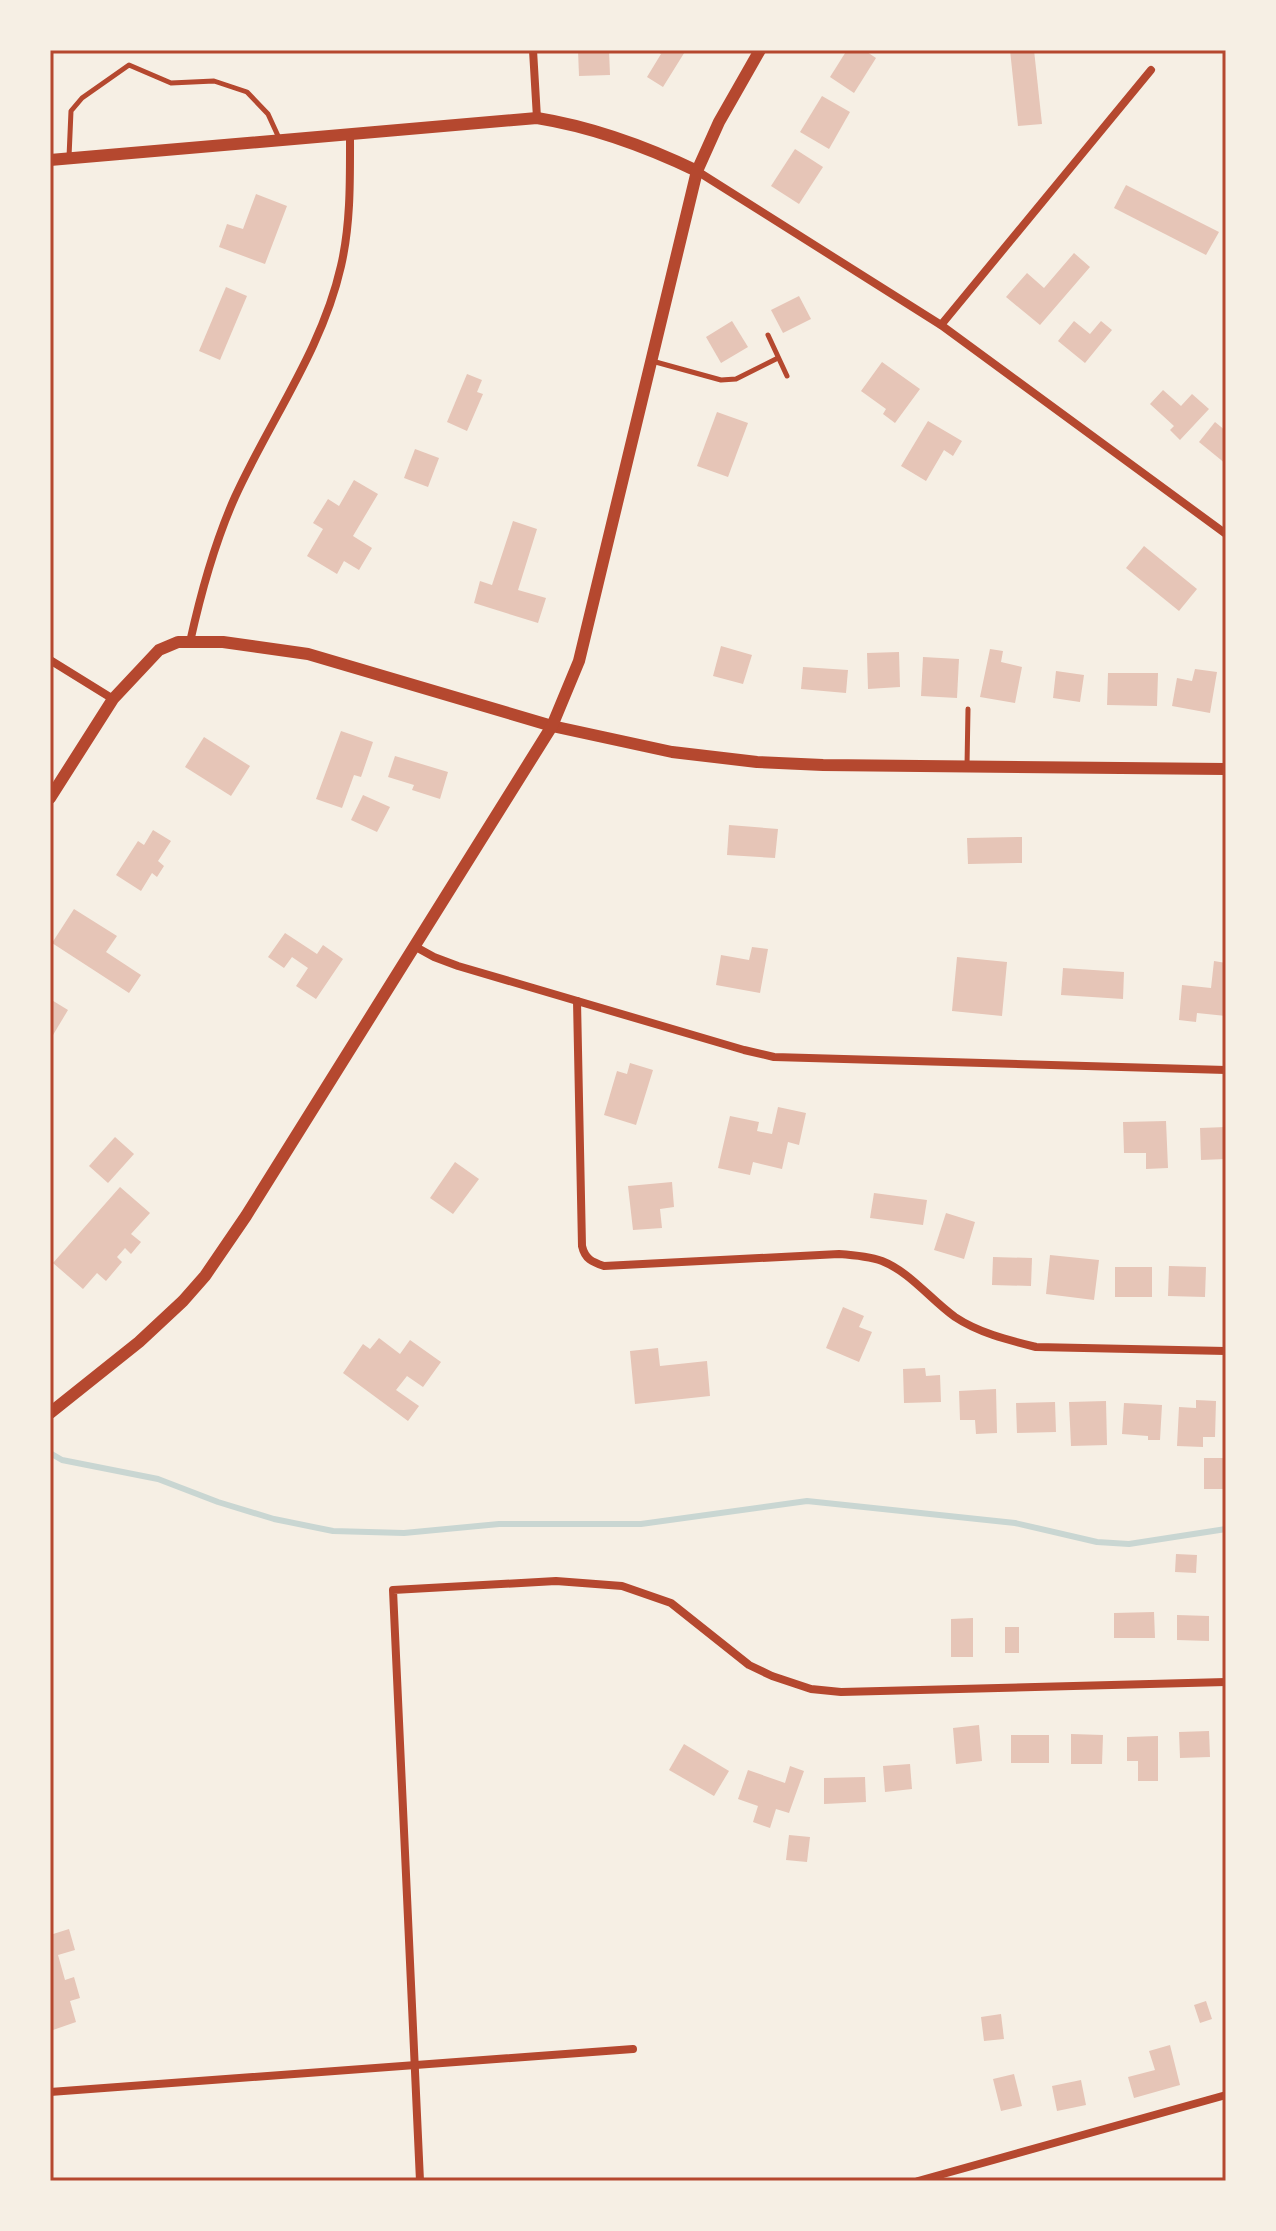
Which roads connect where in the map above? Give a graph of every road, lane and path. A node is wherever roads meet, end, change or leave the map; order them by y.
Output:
1 (533, 50) edge
2 (760, 50) edge
3 (1151, 70) dead end
4 (537, 118) junction
5 (350, 133) junction
6 (280, 139) junction
7 (69, 159) junction
8 (50, 160) edge
9 (697, 171) junction
10 (941, 325) junction
11 (768, 335) dead end
12 (778, 358) junction
13 (651, 361) junction
14 (787, 376) dead end
15 (1225, 531) edge
16 (190, 642) junction
17 (50, 660) edge
18 (113, 699) junction
19 (968, 709) dead end
20 (552, 726) junction
21 (967, 767) junction
22 (1226, 769) edge
23 (50, 798) edge
24 (414, 946) junction
25 (577, 1001) junction
26 (1226, 1070) edge
27 (1226, 1351) edge
28 (50, 1413) edge
29 (1226, 1682) edge
30 (633, 2049) dead end
31 (416, 2066) junction
32 (50, 2092) edge
33 (1226, 2095) edge
34 (420, 2181) edge
35 (918, 2181) edge

1 - 4 street
2 - 9 street
3 - 10 street
4 - 5 street
4 - 9 street
5 - 6 street
5 - 16 street
6 - 7 street
6 - 7 lane
7 - 8 street
9 - 10 street
9 - 13 street
10 - 15 street
11 - 12 lane
12 - 13 lane
12 - 14 lane
13 - 20 street
16 - 18 street
16 - 20 street
17 - 18 street
18 - 23 street
19 - 21 lane
20 - 21 street
20 - 24 street
21 - 22 street
24 - 25 street
24 - 28 street
25 - 26 street
25 - 27 street
29 - 31 street
30 - 31 street
31 - 32 street
31 - 34 street
33 - 35 street

